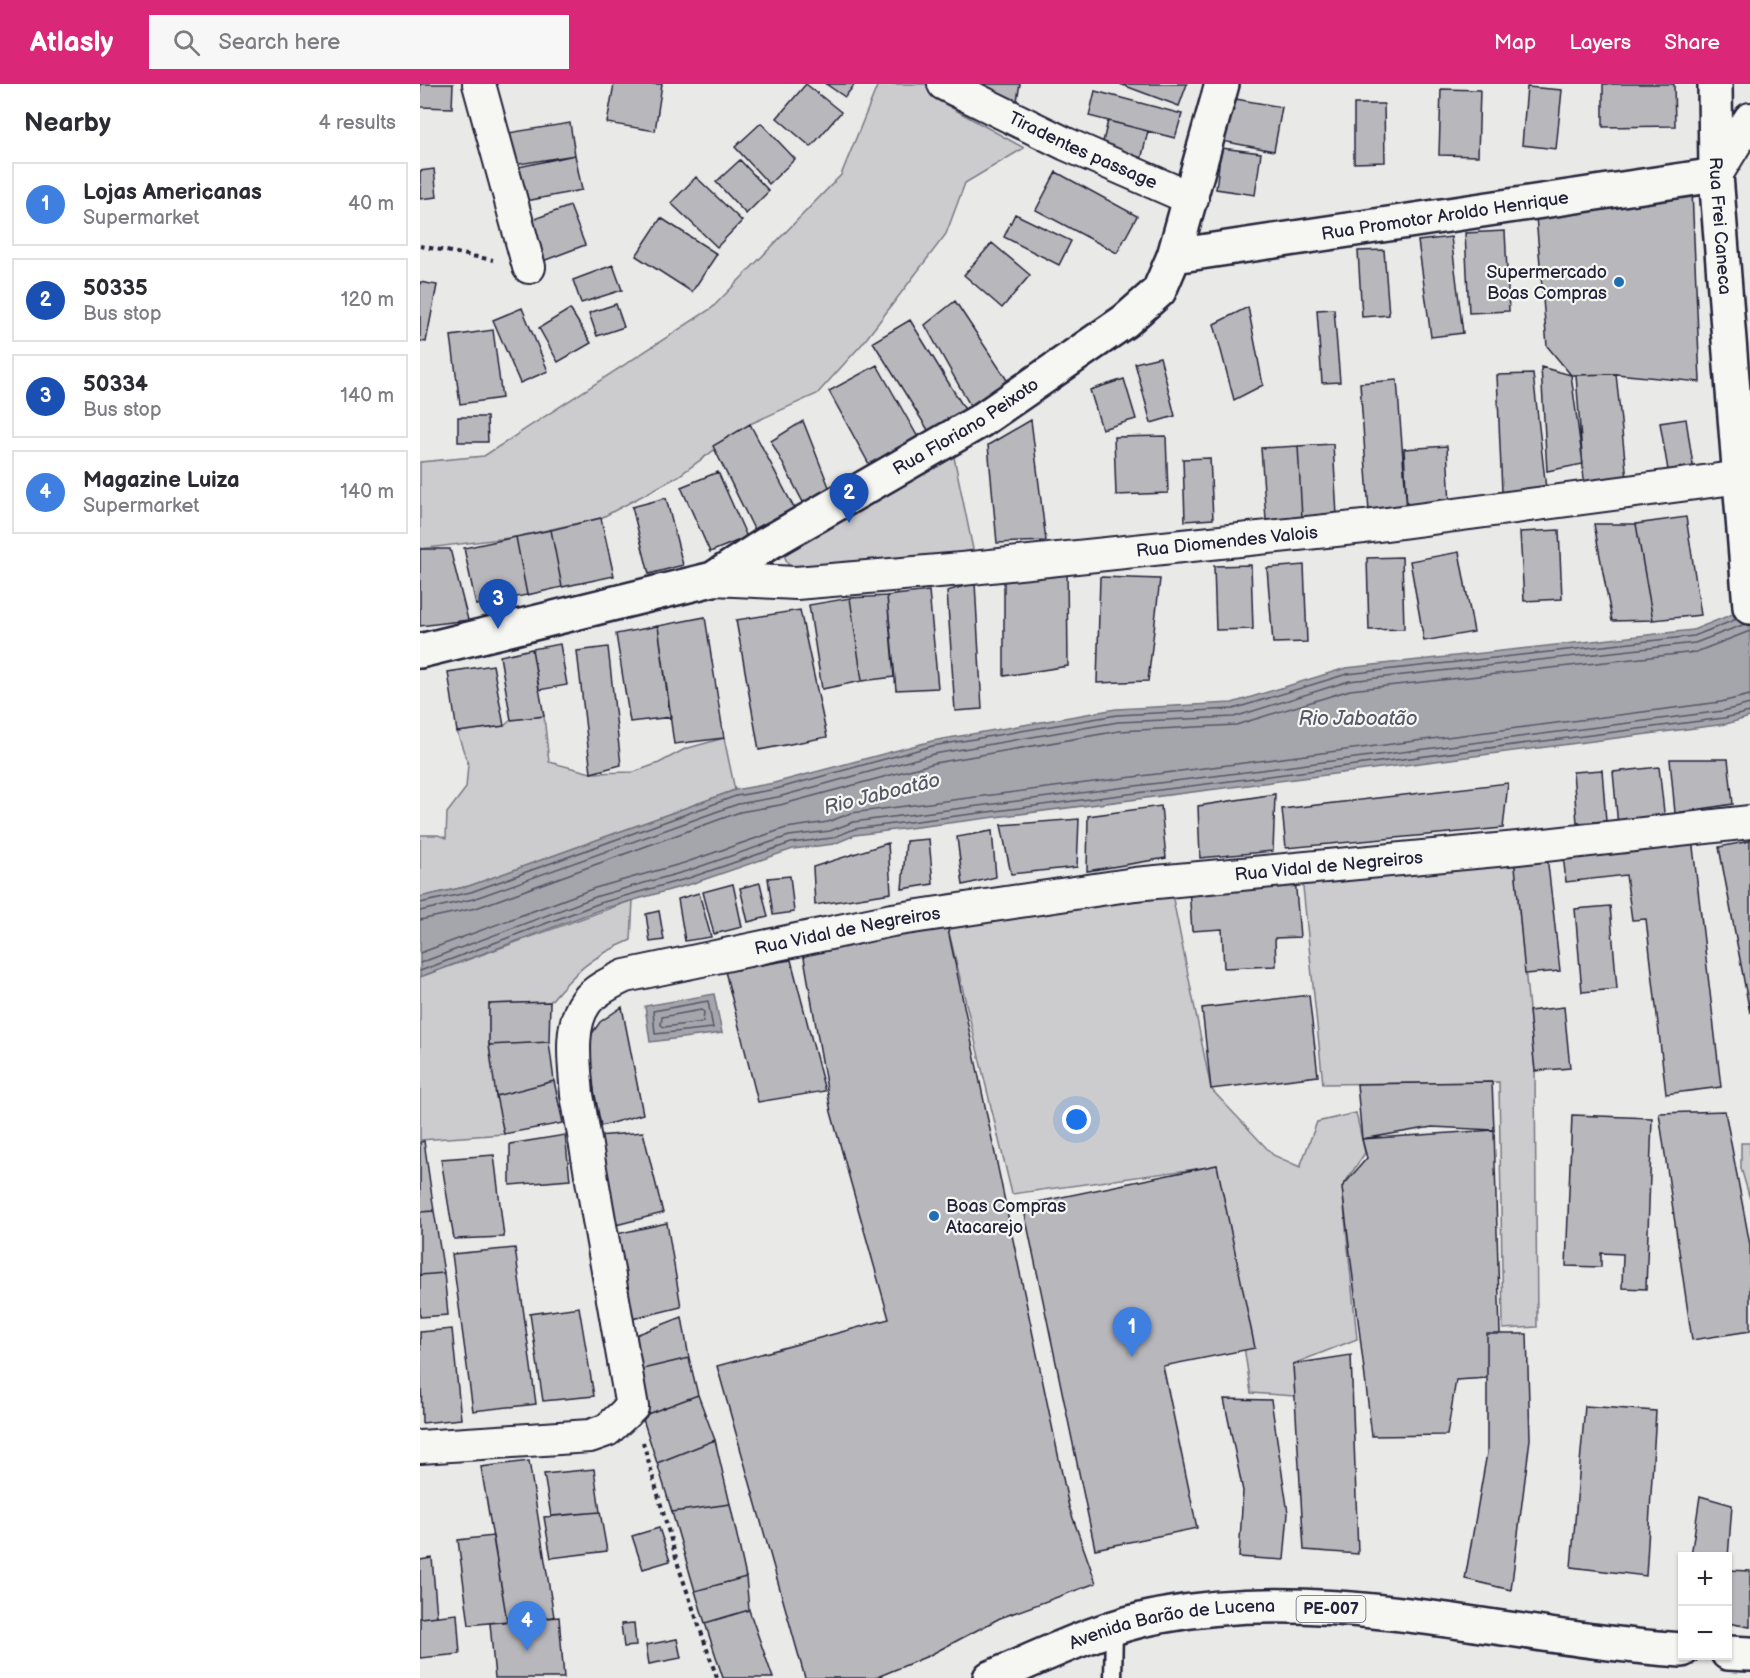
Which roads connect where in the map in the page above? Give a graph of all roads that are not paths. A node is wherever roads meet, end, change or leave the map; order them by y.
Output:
1 (479, 84) edge
2 (944, 84) edge
3 (1222, 84) edge
4 (1715, 84) edge
5 (1750, 120) edge
6 (1716, 128) junction
7 (1716, 175) junction
8 (1192, 199) junction
9 (1174, 256) junction
10 (529, 267) road end
11 (1741, 477) junction
12 (713, 579) junction
13 (1749, 596) edge
14 (420, 651) edge
15 (1750, 822) edge
16 (420, 1447) edge
17 (1114, 1629) junction
18 (1678, 1649) edge
19 (1732, 1653) edge
20 (1750, 1654) edge
21 (990, 1678) edge
22 (1113, 1678) edge

1 - 10 street
2 - 8 street, Tiradentes passage
3 - 8 street, Rua Floriano Peixoto
4 - 6 street, Rua Frei Caneca
5 - 6 street
5 - 7 street
6 - 7 street, Rua Frei Caneca
7 - 9 street, Rua Promotor Aroldo Henrique
7 - 11 street, Rua Frei Caneca
8 - 9 street, Rua Floriano Peixoto
9 - 12 street, Rua Floriano Peixoto
11 - 12 street, Rua Diomendes Valois
11 - 13 street, Rua Frei Caneca
12 - 14 street, Rua Floriano Peixoto
15 - 16 street, Rua Vidal de Negreiros
17 - 18 street, Avenida Barão de Lucena / PE-007
17 - 21 street, Avenida Barão de Lucena / PE-007
17 - 22 lane
19 - 20 street

